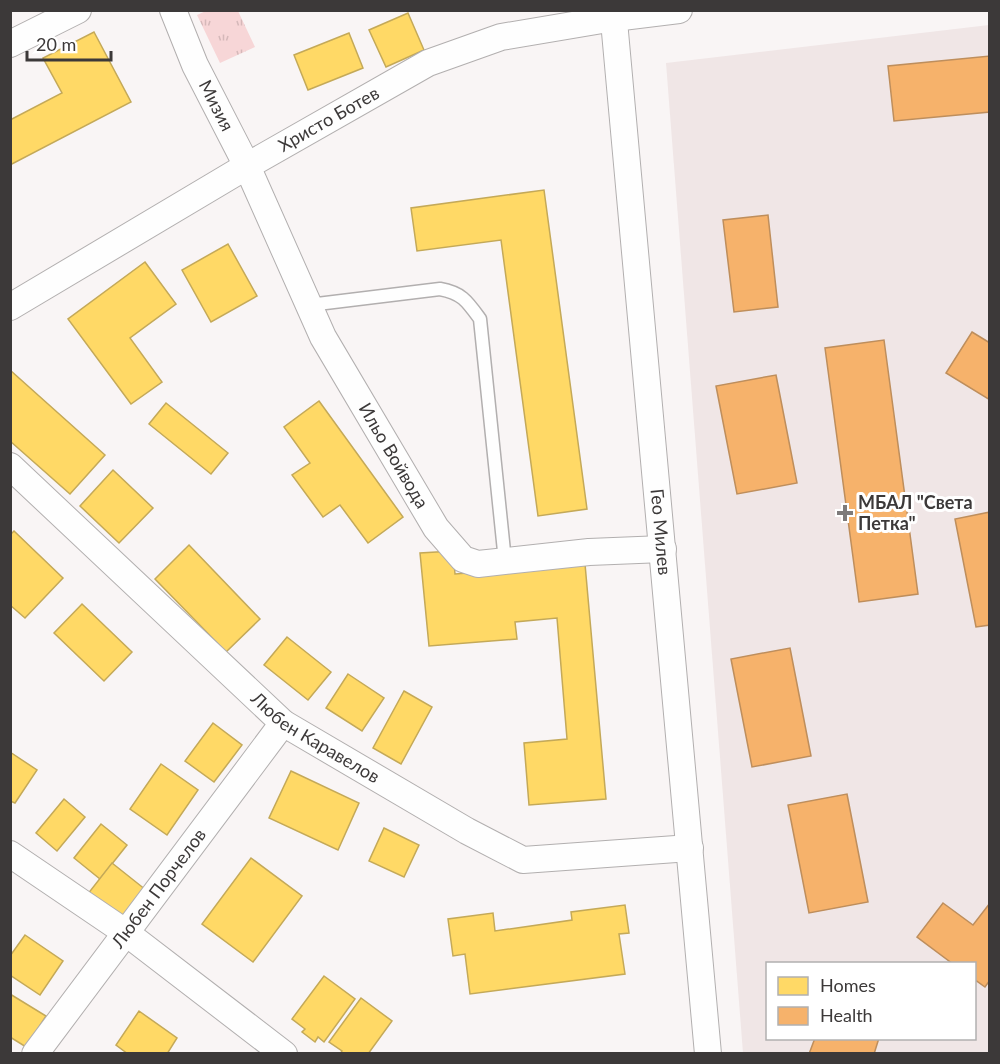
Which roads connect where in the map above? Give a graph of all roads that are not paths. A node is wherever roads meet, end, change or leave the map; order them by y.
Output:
1 (78, 10) edge
2 (173, 10) edge
3 (679, 10) edge
4 (614, 14) edge
5 (13, 38) edge
6 (247, 166) junction
7 (309, 305) junction
8 (10, 308) edge
9 (10, 466) edge
10 (663, 549) junction
11 (505, 561) junction
12 (283, 723) junction
13 (690, 848) junction
14 (10, 854) edge
15 (125, 932) junction
16 (35, 1053) edge
17 (284, 1053) edge
18 (708, 1053) edge

1 - 5 street
2 - 6 street, Мизия
3 - 4 street, Христо Ботев
4 - 6 street, Христо Ботев
4 - 10 street, Гео Милев
6 - 7 street, Ильо Войвода
6 - 8 street, Христо Ботев
7 - 11 street, Ильо Войвода
7 - 11 lane
9 - 12 street, Любен Каравелов
10 - 11 street, Ильо Войвода
10 - 13 street, Гео Милев
12 - 13 street, Любен Каравелов
12 - 15 street, Любен Порчелов
13 - 18 street, Гео Милев
14 - 15 street
15 - 16 street, Любен Порчелов
15 - 17 street

